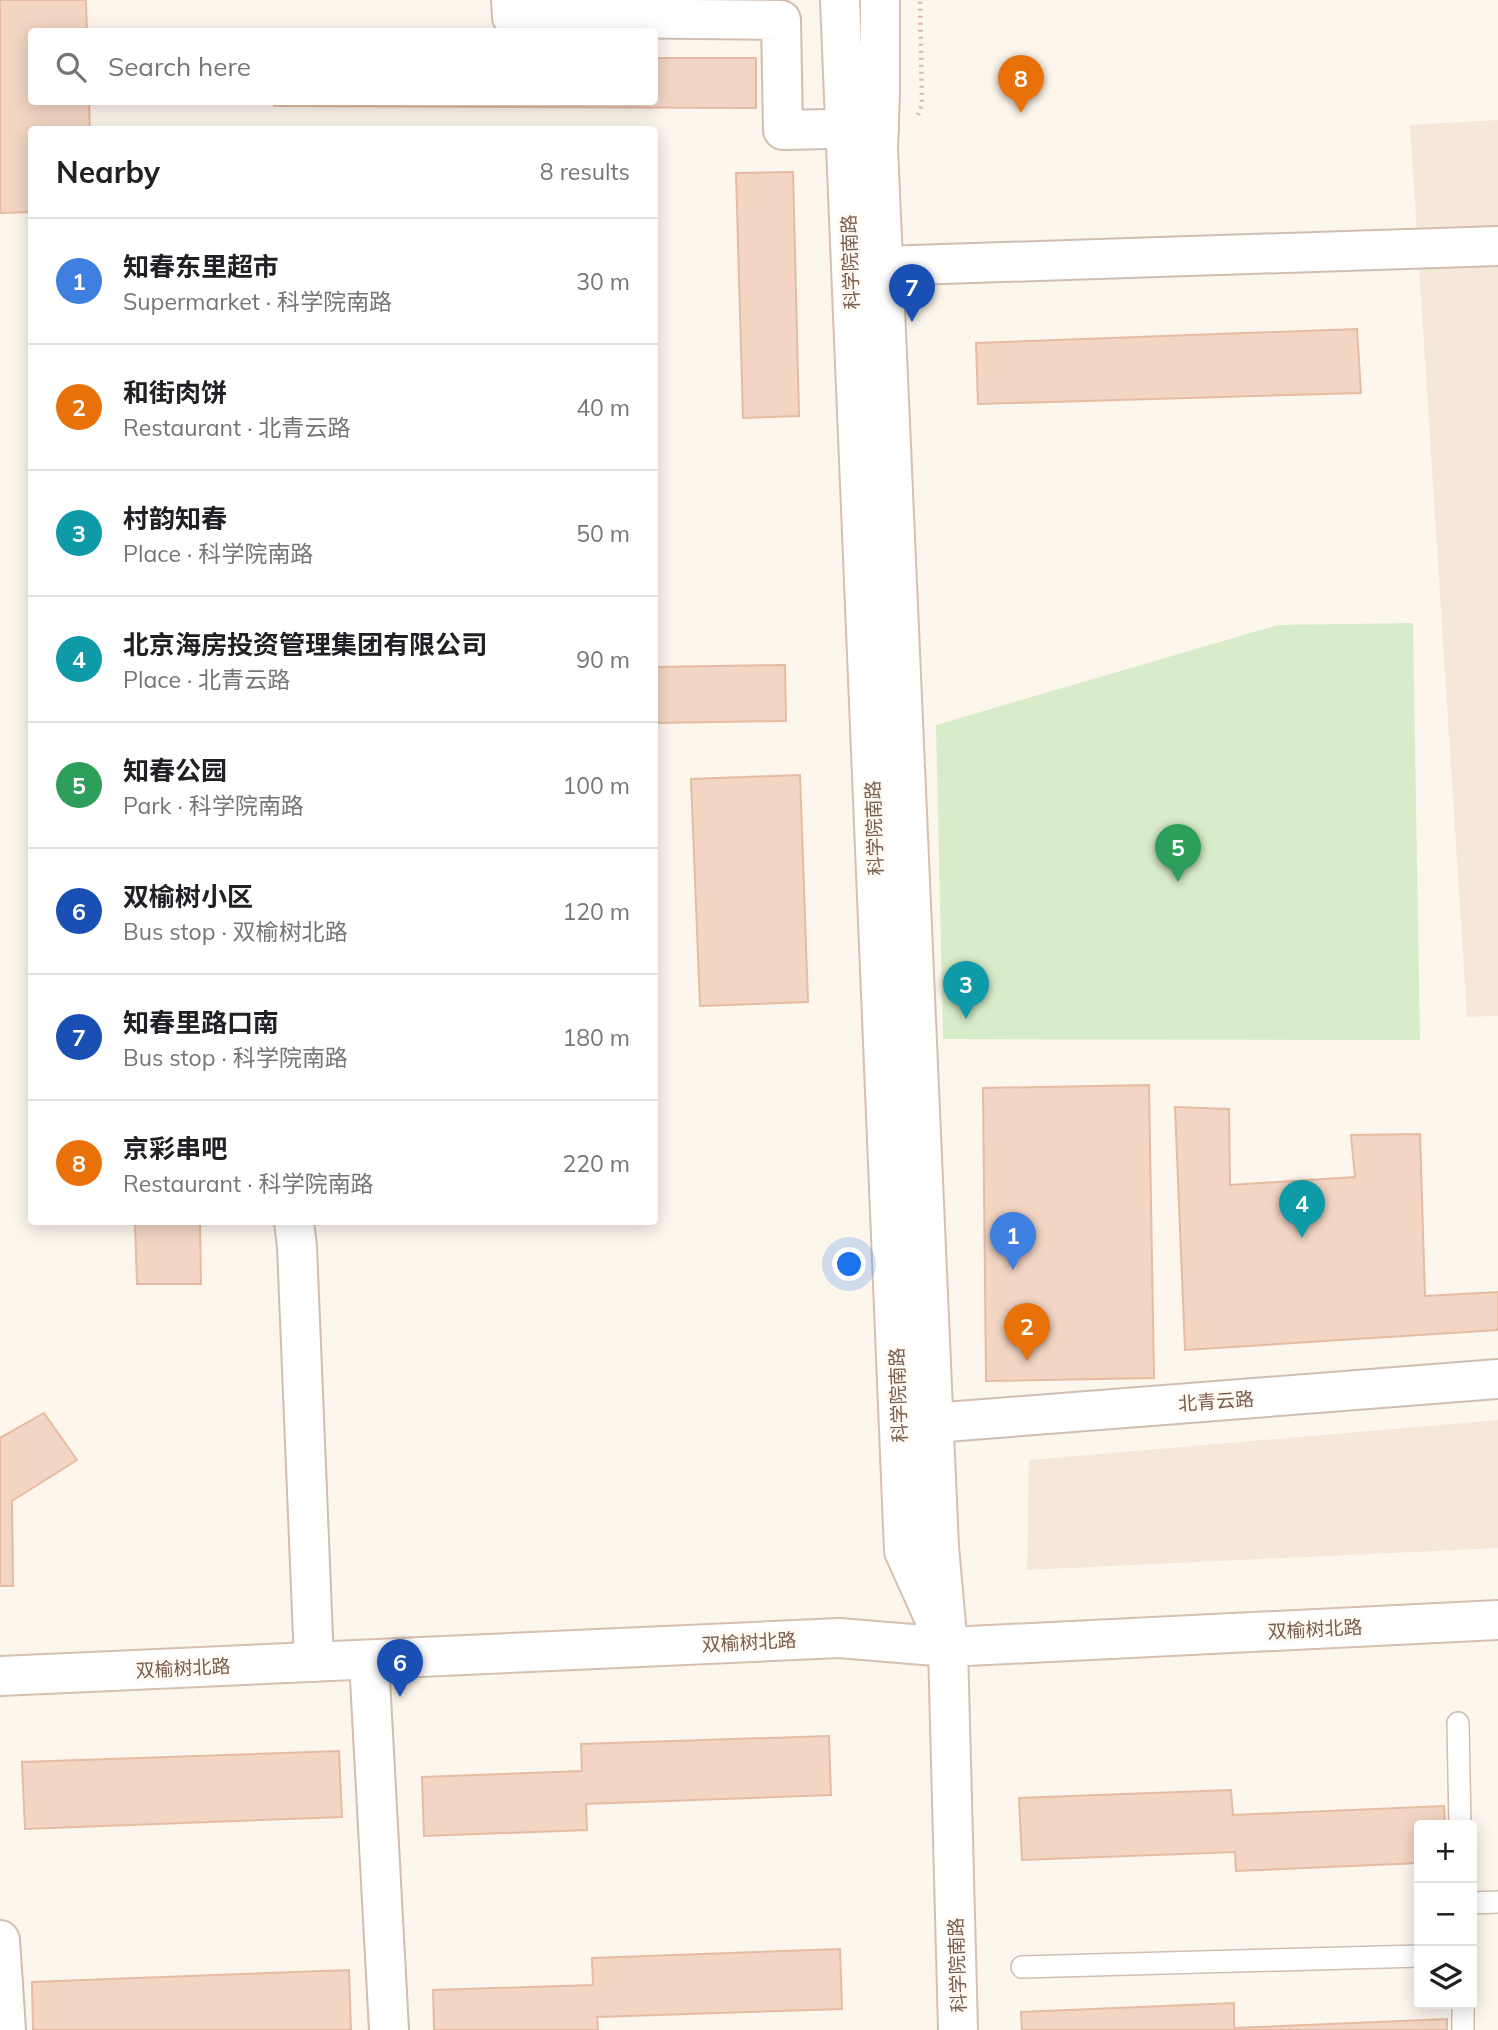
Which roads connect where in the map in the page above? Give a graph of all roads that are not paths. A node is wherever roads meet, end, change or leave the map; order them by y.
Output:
1 (512, 0) edge
2 (840, 0) edge
3 (880, 0) edge
4 (862, 128) junction
5 (1498, 246) edge
6 (883, 266) junction
7 (294, 1225) edge
8 (1498, 1379) edge
9 (933, 1423) junction
10 (1498, 1620) edge
11 (948, 1647) junction
12 (369, 1660) junction
13 (313, 1662) junction
14 (0, 1676) edge
15 (1458, 1723) dead end
16 (1460, 1820) edge
17 (1498, 1902) edge
18 (1477, 1903) edge
19 (0, 1940) edge
20 (1414, 1956) edge
21 (1022, 1967) dead end
22 (1463, 2009) edge
23 (6, 2030) edge
24 (389, 2030) edge
25 (958, 2030) edge
26 (1463, 2030) edge

1 - 4 street
2 - 4 street, 科学院南路
3 - 4 street, 科学院南路
4 - 6 street, 科学院南路
4 - 11 street, 科学院南路
5 - 6 street
6 - 9 street, 科学院南路
7 - 13 street
8 - 9 street, 北青云路
9 - 11 street, 科学院南路
10 - 11 street, 双榆树北路
11 - 12 street, 双榆树北路
11 - 25 street, 科学院南路
12 - 13 street, 双榆树北路
12 - 24 street
13 - 14 street, 双榆树北路
15 - 16 lane
17 - 18 lane
19 - 23 street
20 - 21 lane
22 - 26 lane

